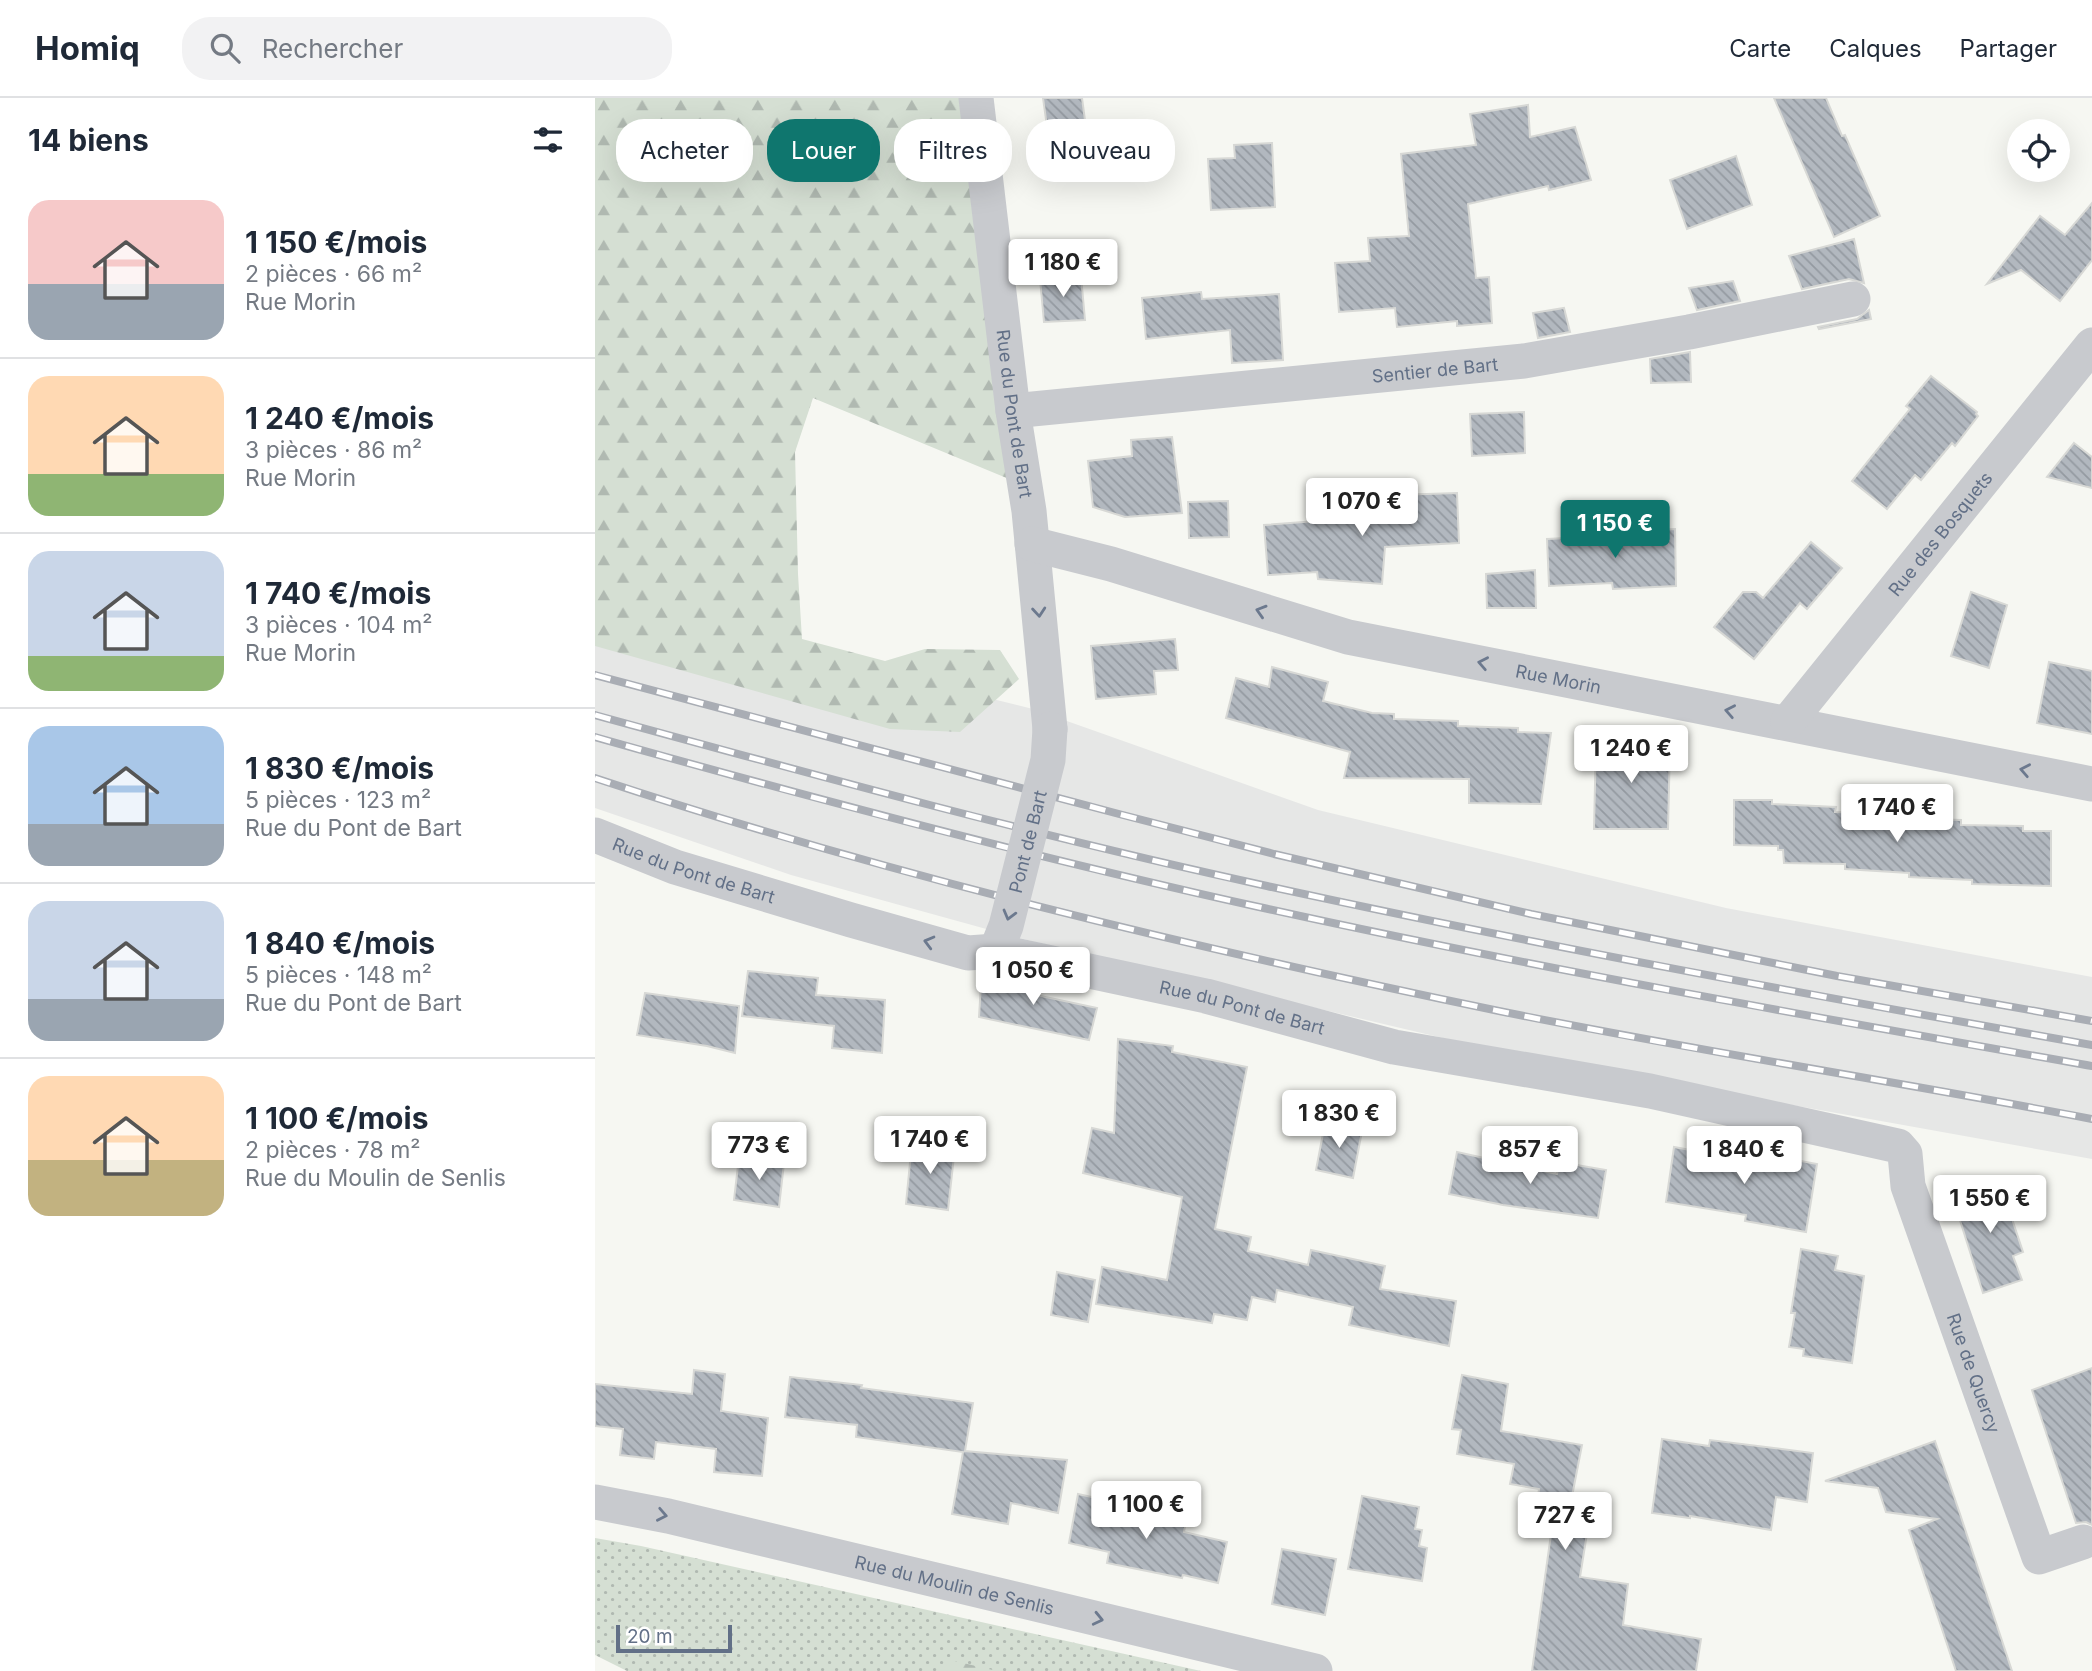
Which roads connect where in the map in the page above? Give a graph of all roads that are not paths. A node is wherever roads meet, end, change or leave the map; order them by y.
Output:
1 (976, 98) edge
2 (1853, 299) dead end
3 (2092, 345) edge
4 (1013, 411) junction
5 (1032, 544) junction
6 (1788, 722) junction
7 (1050, 729) joint
8 (2092, 784) edge
9 (595, 835) edge
10 (996, 951) junction
11 (1898, 1146) joint
12 (595, 1502) edge
13 (2083, 1542) dead end
14 (1315, 1671) edge

1 - 4 street, Rue du Pont de Bart
2 - 4 street, Sentier de Bart
3 - 6 street, Rue des Bosquets
4 - 5 street, Rue du Pont de Bart
6 -> 5 street, Rue Morin
5 -> 7 street, Rue du Pont de Bart
8 -> 6 street, Rue Morin
7 -> 10 street, Pont de Bart, bridge
10 -> 9 street, Rue du Pont de Bart
10 - 11 street, Rue du Pont de Bart
11 - 13 street, Rue de Quercy
12 -> 14 street, Rue du Moulin de Senlis

